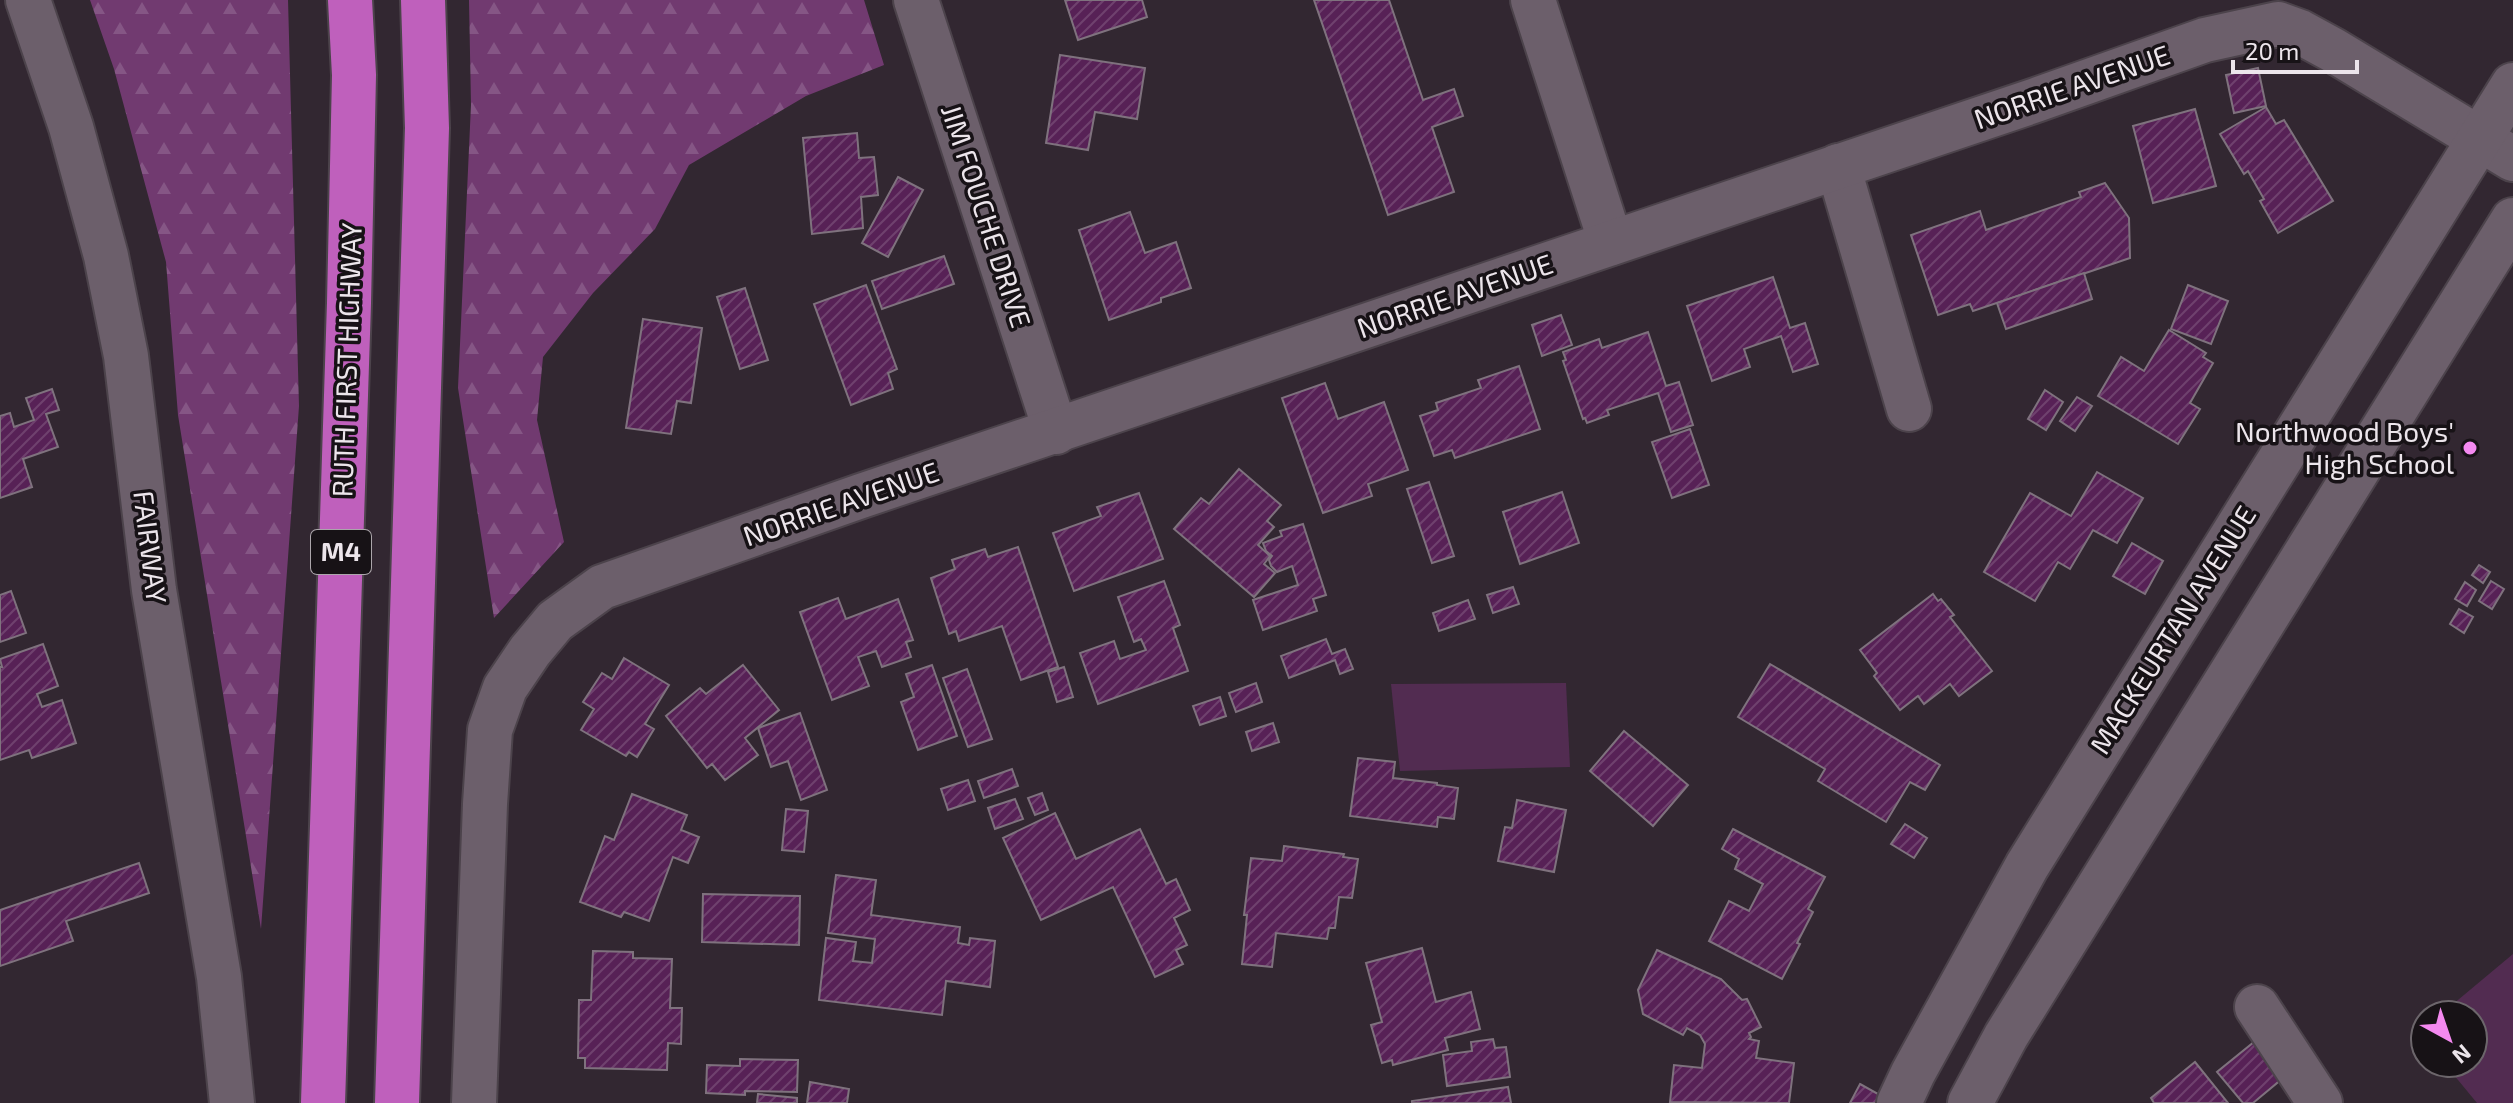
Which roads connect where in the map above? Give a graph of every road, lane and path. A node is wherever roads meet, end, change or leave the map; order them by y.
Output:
1 (28, 0) edge
2 (350, 0) edge
3 (423, 0) edge
4 (916, 0) edge
5 (1533, 0) edge
6 (2274, 12) edge
7 (2513, 85) edge
8 (2496, 149) edge
9 (1838, 166) junction
10 (2513, 220) edge
11 (1611, 243) junction
12 (1909, 409) dead end
13 (1056, 432) junction
14 (2257, 1007) dead end
15 (232, 1103) edge
16 (323, 1103) edge
17 (397, 1103) edge
18 (474, 1103) edge
19 (1899, 1103) edge
20 (1970, 1103) edge
21 (2320, 1103) edge

1 - 15 street, FAIRWAY
2 - 16 highway, RUTH FIRST HIGHWAY / M4
3 - 17 highway, M4
4 - 13 street, JIM FOUCHE DRIVE
5 - 11 street
6 - 8 street, NORRIE AVENUE
6 - 9 street, NORRIE AVENUE
7 - 8 street, MACKEURTAN AVENUE
8 - 19 street, MACKEURTAN AVENUE
9 - 11 street, NORRIE AVENUE
9 - 12 street
10 - 20 street
11 - 13 street, NORRIE AVENUE
13 - 18 street, NORRIE AVENUE
14 - 21 street

